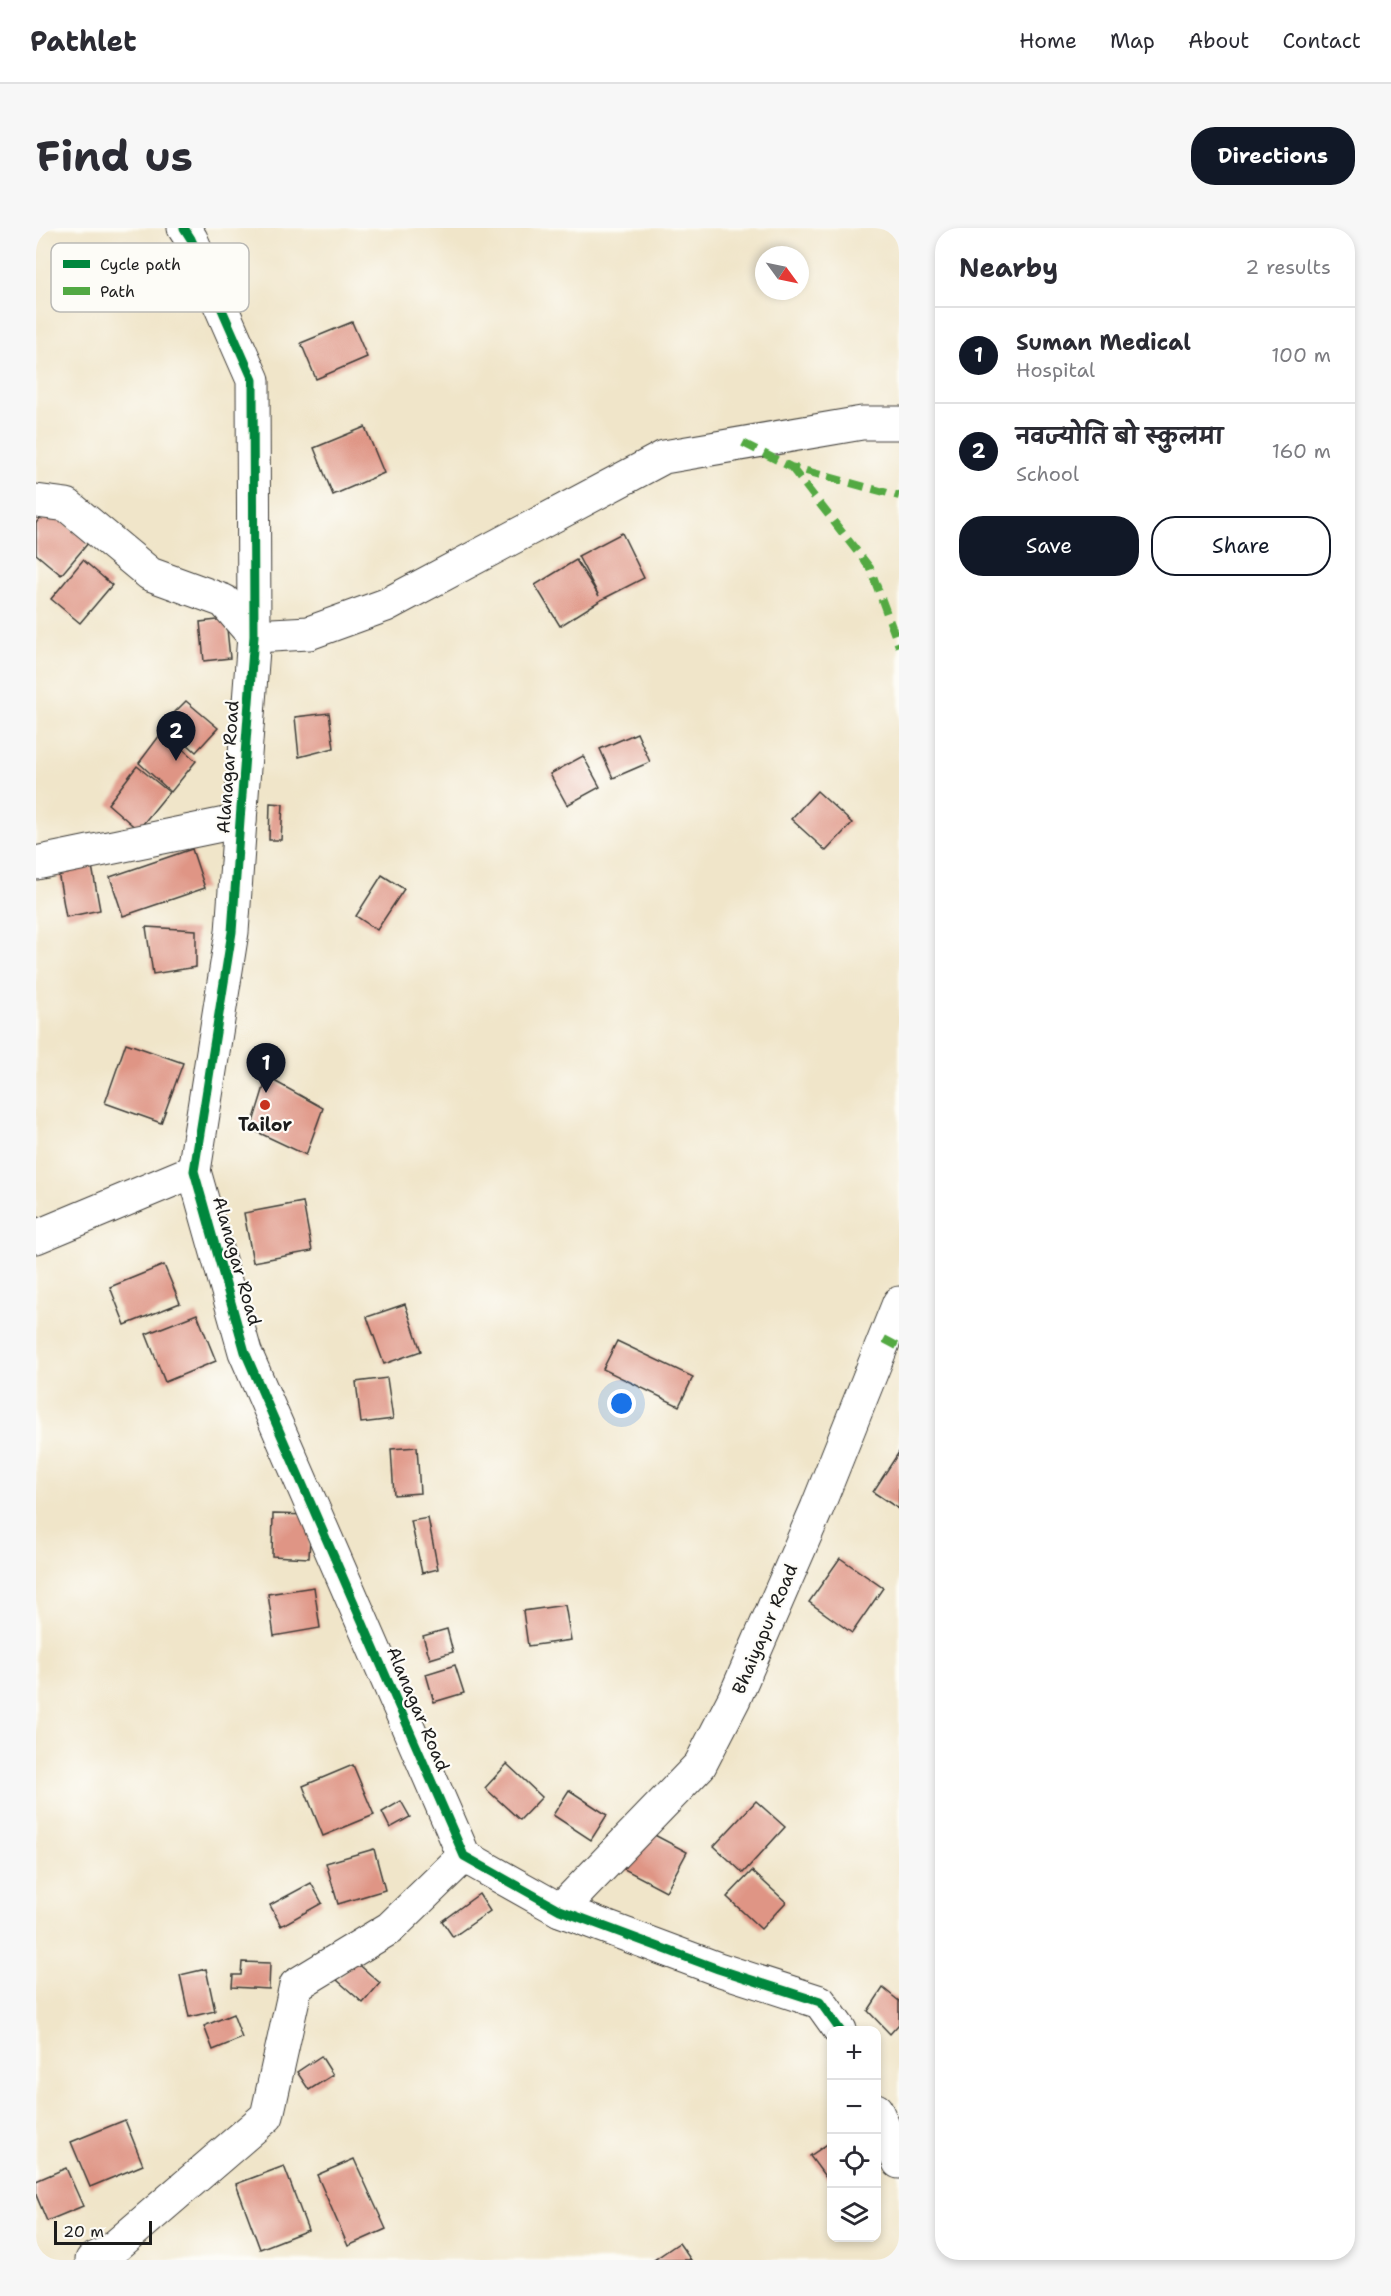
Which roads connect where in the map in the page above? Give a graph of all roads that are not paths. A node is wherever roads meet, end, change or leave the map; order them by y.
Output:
1 (184, 228) edge
2 (194, 243) edge
3 (224, 312) edge
4 (899, 423) edge
5 (36, 501) edge
6 (254, 636) junction
7 (240, 821) junction
8 (36, 863) edge
9 (194, 1171) junction
10 (36, 1237) edge
11 (899, 1303) edge
12 (464, 1856) junction
13 (560, 1910) junction
14 (837, 2026) edge
15 (881, 2121) edge
16 (899, 2162) edge
17 (92, 2260) edge

1 - 2 street, Alanagar Road
3 - 6 street, Alanagar Road
4 - 6 street
5 - 6 street
6 - 7 street, Alanagar Road
7 - 8 street
7 - 9 street, Alanagar Road
9 - 10 street
9 - 12 street, Alanagar Road
11 - 13 street, Bhaiyapur Road
12 - 13 street
12 - 17 street
13 - 14 street
15 - 16 street

